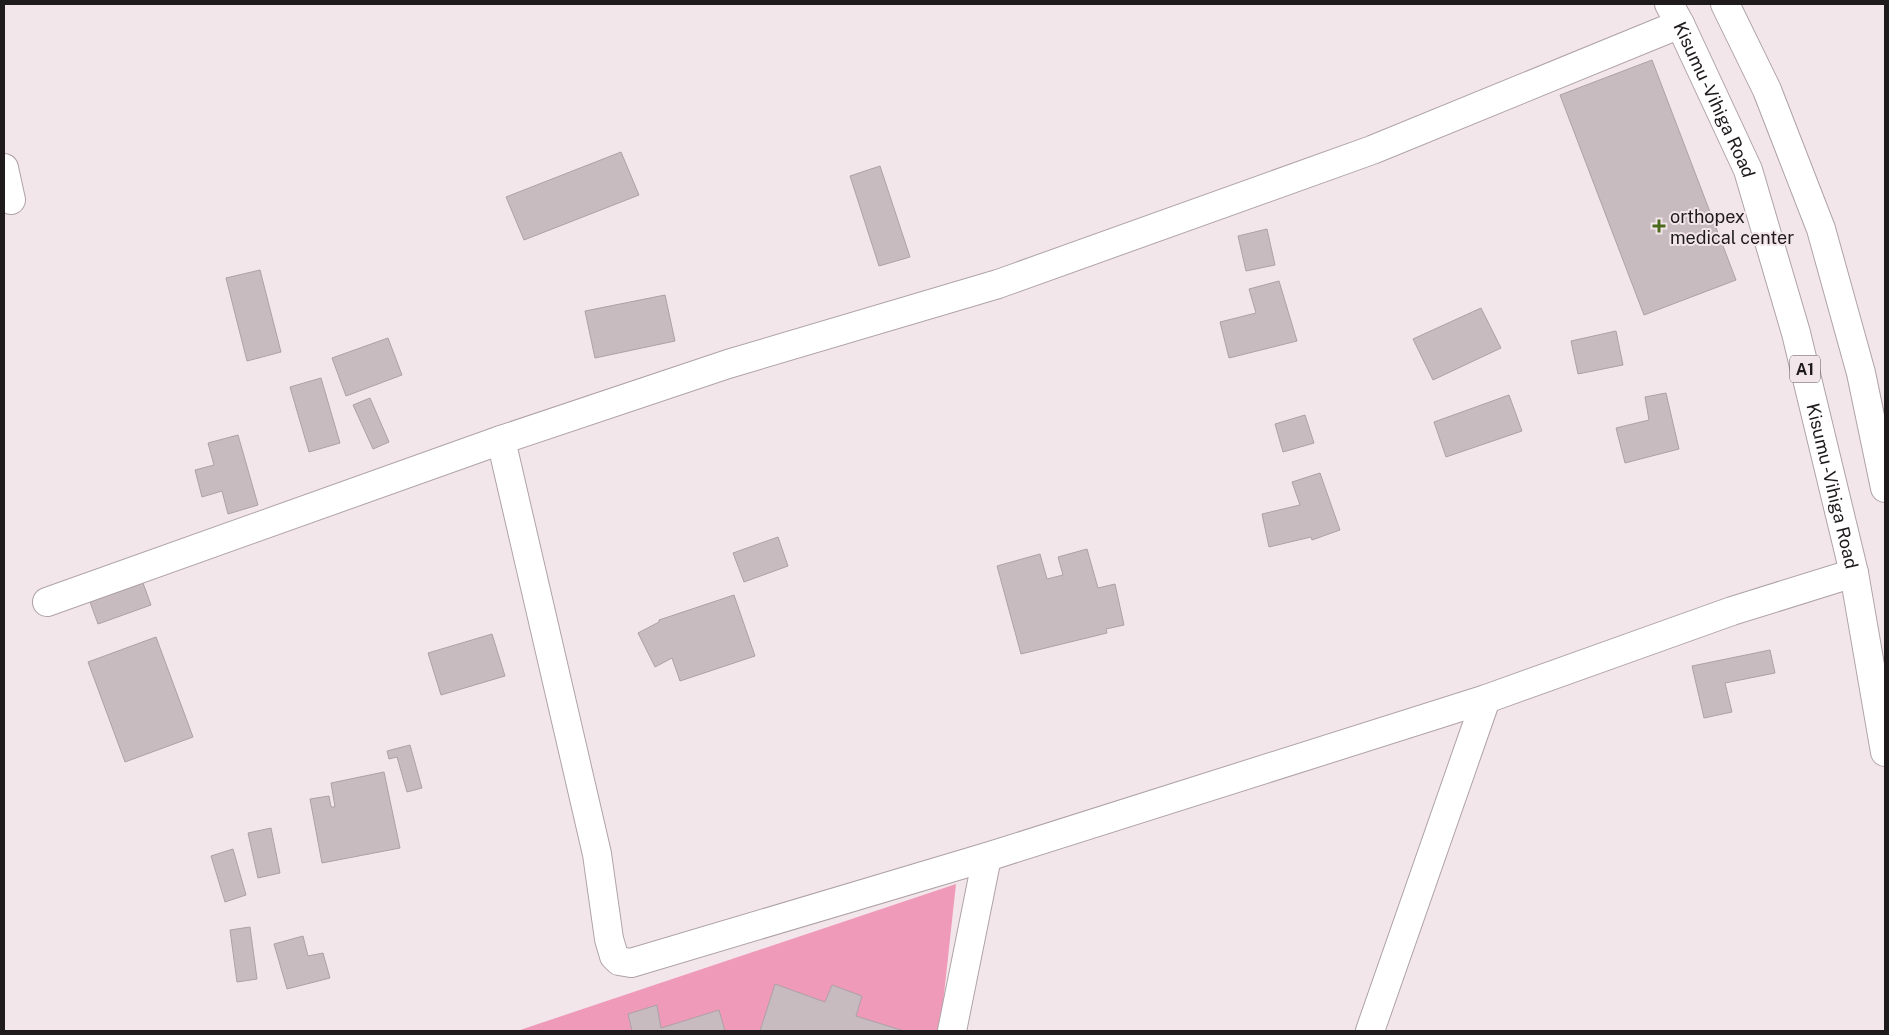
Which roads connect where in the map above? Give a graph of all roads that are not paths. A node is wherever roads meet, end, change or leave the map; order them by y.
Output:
1 (1725, 4) edge
2 (1675, 14) edge
3 (4, 168) edge
4 (11, 200) dead end
5 (502, 440) junction
6 (1885, 488) edge
7 (1854, 573) junction
8 (47, 602) dead end
9 (1486, 698) junction
10 (1885, 752) edge
11 (987, 857) junction
12 (952, 1031) edge
13 (1370, 1031) edge

1 - 6 main road
2 - 5 main road
2 - 7 main road, Kisumu -Vihiga Road / A1
3 - 4 main road
5 - 8 main road
5 - 11 main road
7 - 9 main road
7 - 10 main road, Kisumu -Vihiga Road / A1
9 - 11 main road
9 - 13 main road
11 - 12 main road

